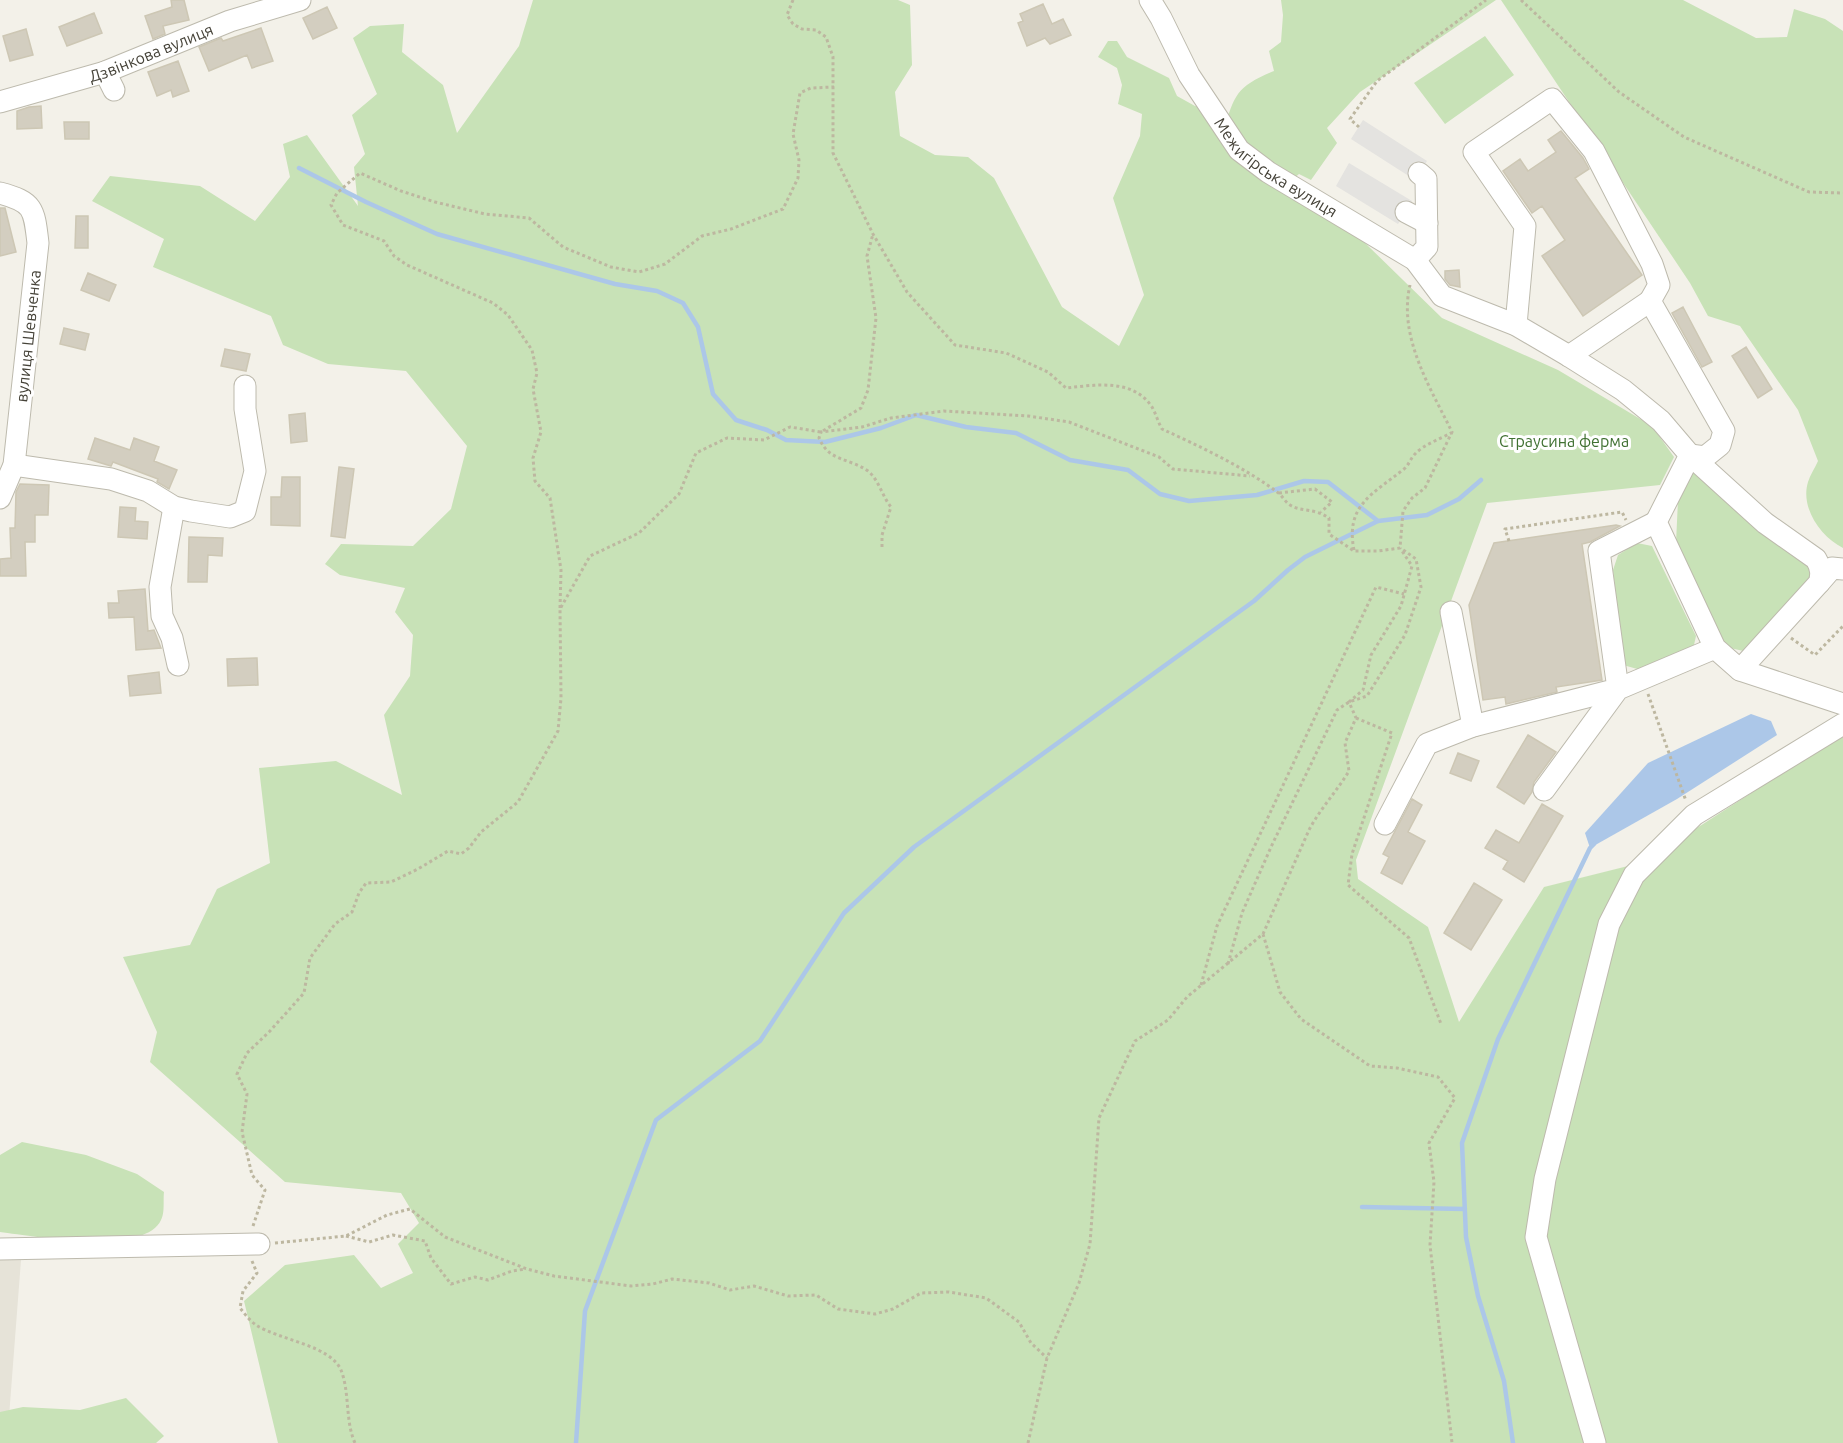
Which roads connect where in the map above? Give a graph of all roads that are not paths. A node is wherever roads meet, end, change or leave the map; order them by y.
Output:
1 (300, 0) edge
2 (1150, 0) edge
3 (0, 102) edge
4 (1419, 173) dead end
5 (0, 193) edge
6 (1406, 212) dead end
7 (1427, 223) junction
8 (1415, 260) junction
9 (1650, 301) junction
10 (1516, 325) junction
11 (1569, 356) junction
12 (245, 386) dead end
13 (1690, 454) junction
14 (14, 465) junction
15 (0, 498) edge
16 (174, 507) junction
17 (1656, 522) junction
18 (1843, 569) edge
19 (1819, 583) junction
20 (1451, 612) dead end
21 (1715, 648) junction
22 (178, 665) dead end
23 (1740, 670) junction
24 (1618, 689) junction
25 (1843, 704) edge
26 (1843, 724) edge
27 (1473, 726) junction
28 (1544, 790) dead end
29 (1385, 824) dead end
30 (250, 1244) road end
31 (0, 1249) edge
32 (1594, 1443) edge

1 - 3 street, Дзвінкова вулиця
2 - 8 street, Межигірська вулиця
4 - 7 street
5 - 14 street, вулиця Шевченка
6 - 7 street
7 - 8 street
8 - 10 street, Межигірська вулиця
9 - 10 street
9 - 11 street
9 - 13 street
10 - 11 street
11 - 13 street
12 - 16 street
13 - 17 street
13 - 19 street
14 - 15 street, вулиця Шевченка
14 - 16 street
16 - 22 street
17 - 21 street
17 - 24 street
18 - 19 street
19 - 23 street
20 - 27 street
21 - 23 street
21 - 24 street
23 - 25 street
24 - 27 street
24 - 28 street
26 - 32 street
27 - 29 street
30 - 31 street

